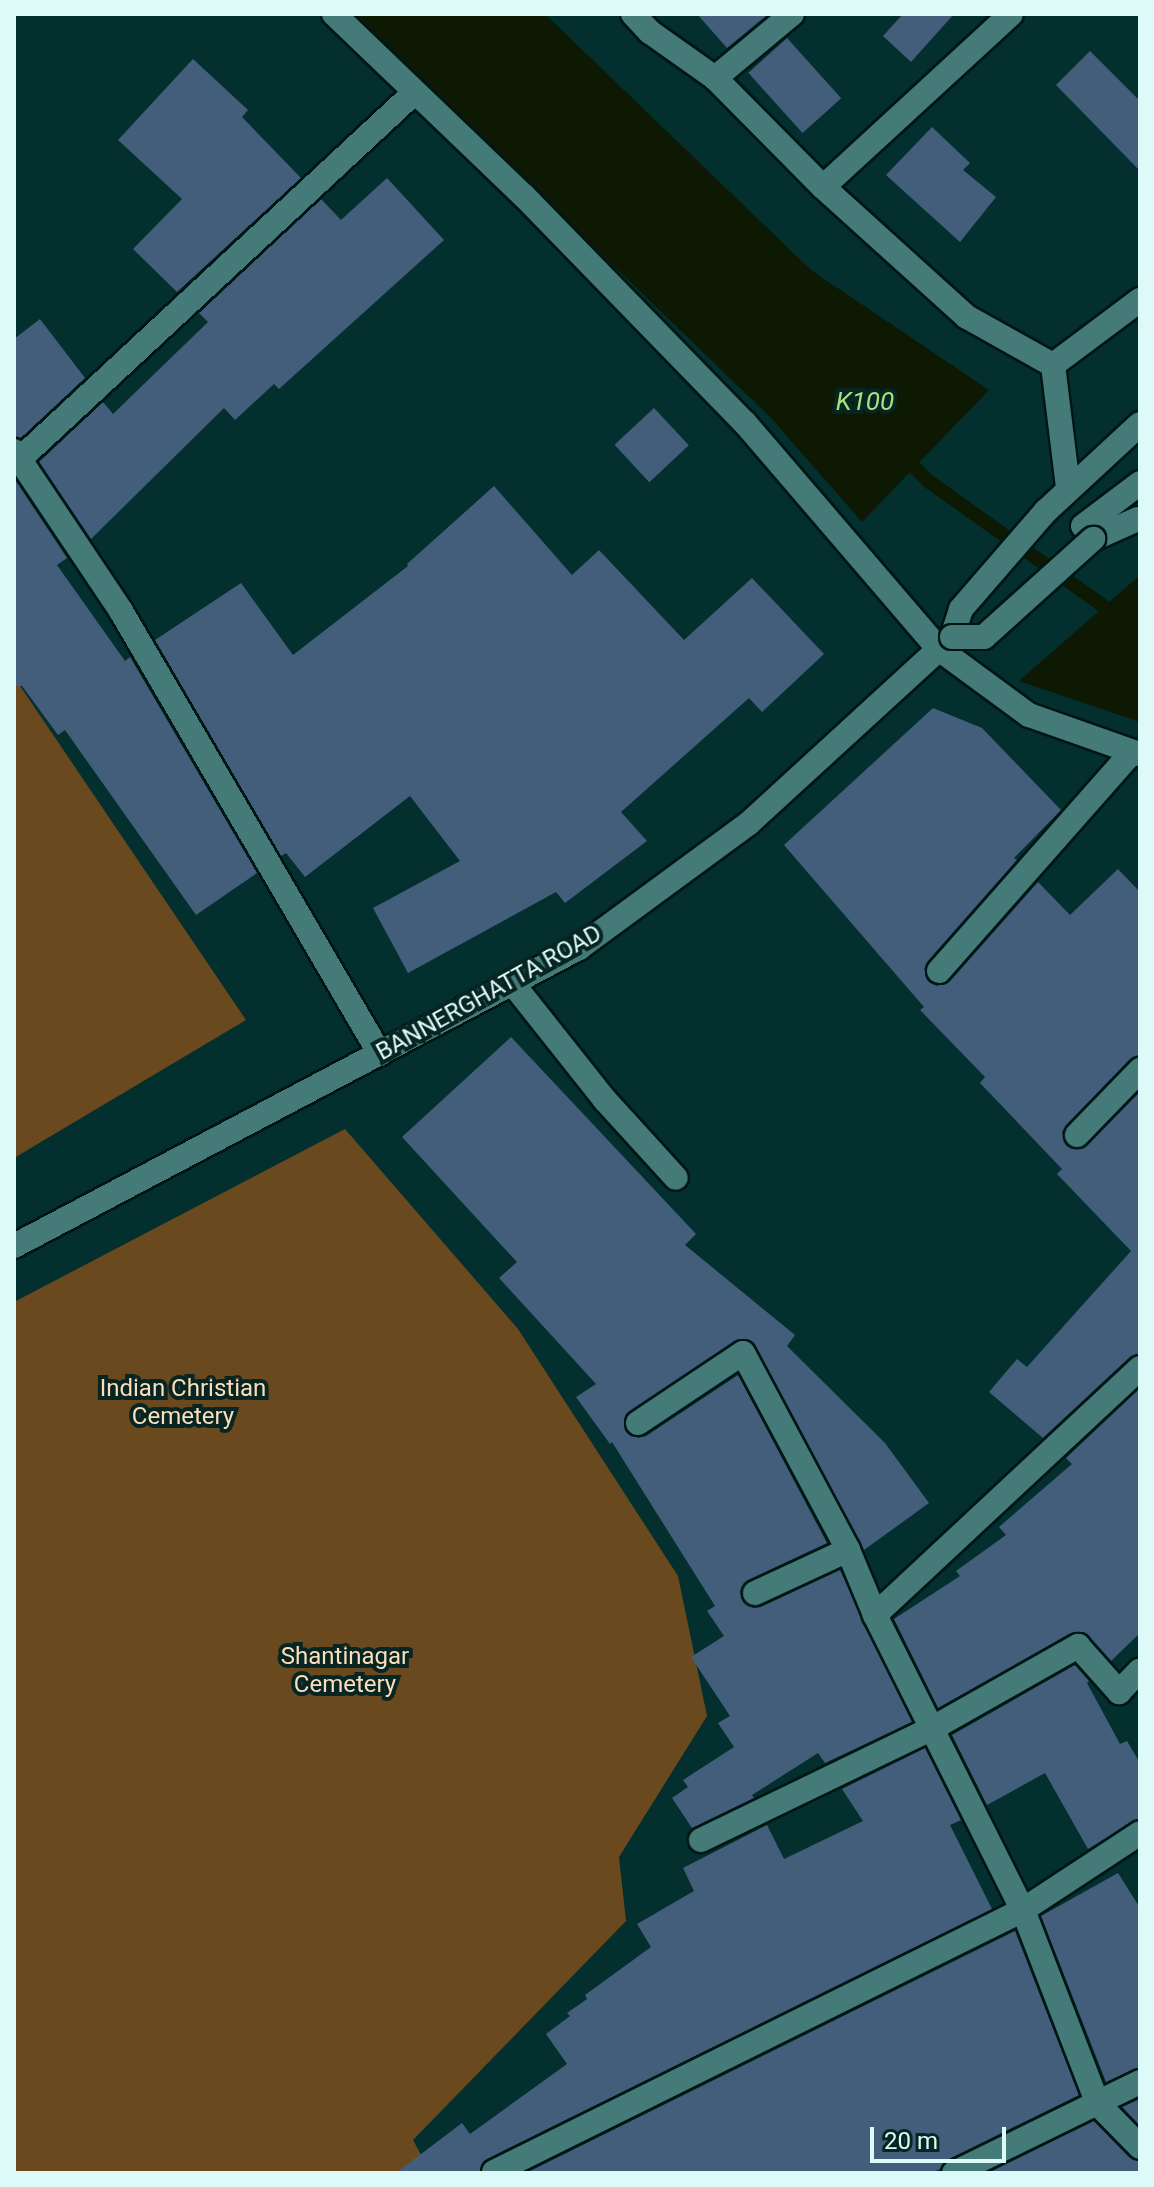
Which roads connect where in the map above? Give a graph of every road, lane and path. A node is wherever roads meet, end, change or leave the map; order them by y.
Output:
1 (334, 14) edge
2 (633, 14) edge
3 (792, 14) edge
4 (1011, 14) edge
5 (715, 78) junction
6 (415, 92) junction
7 (823, 187) junction
8 (1140, 300) edge
9 (1053, 365) junction
10 (1140, 424) edge
11 (17, 455) edge
12 (1140, 483) edge
13 (1064, 491) junction
14 (1139, 519) edge
15 (1088, 533) junction
16 (946, 643) junction
17 (1136, 753) edge
18 (939, 971) dead end
19 (513, 984) junction
20 (380, 1054) junction
21 (1140, 1070) edge
22 (1077, 1135) dead end
23 (676, 1178) dead end
24 (14, 1246) edge
25 (1140, 1368) edge
26 (638, 1423) dead end
27 (848, 1550) junction
28 (755, 1593) dead end
29 (875, 1615) junction
30 (1140, 1670) edge
31 (933, 1728) junction
32 (1140, 1833) edge
33 (701, 1840) dead end
34 (1023, 1910) junction
35 (1140, 2082) edge
36 (1098, 2104) junction
37 (1140, 2147) edge
38 (494, 2172) edge
39 (954, 2173) edge

1 - 6 street
2 - 5 street
3 - 5 street
4 - 7 street
5 - 7 street
6 - 11 street
6 - 16 street
7 - 9 street
8 - 9 street
9 - 13 street
10 - 13 street
11 - 20 street
12 - 15 street
13 - 16 street
14 - 15 street
15 - 16 street, bridge
16 - 17 street
16 - 19 street, BANNERGHATTA ROAD
17 - 18 street
19 - 20 street, BANNERGHATTA ROAD
19 - 23 street
20 - 24 street, BANNERGHATTA ROAD
21 - 22 street
25 - 29 street
26 - 27 street
27 - 28 street
27 - 29 street
29 - 31 street
30 - 31 street
31 - 33 street
31 - 34 street
32 - 34 street
34 - 36 street
34 - 38 street
35 - 36 street
36 - 37 street
36 - 39 street

